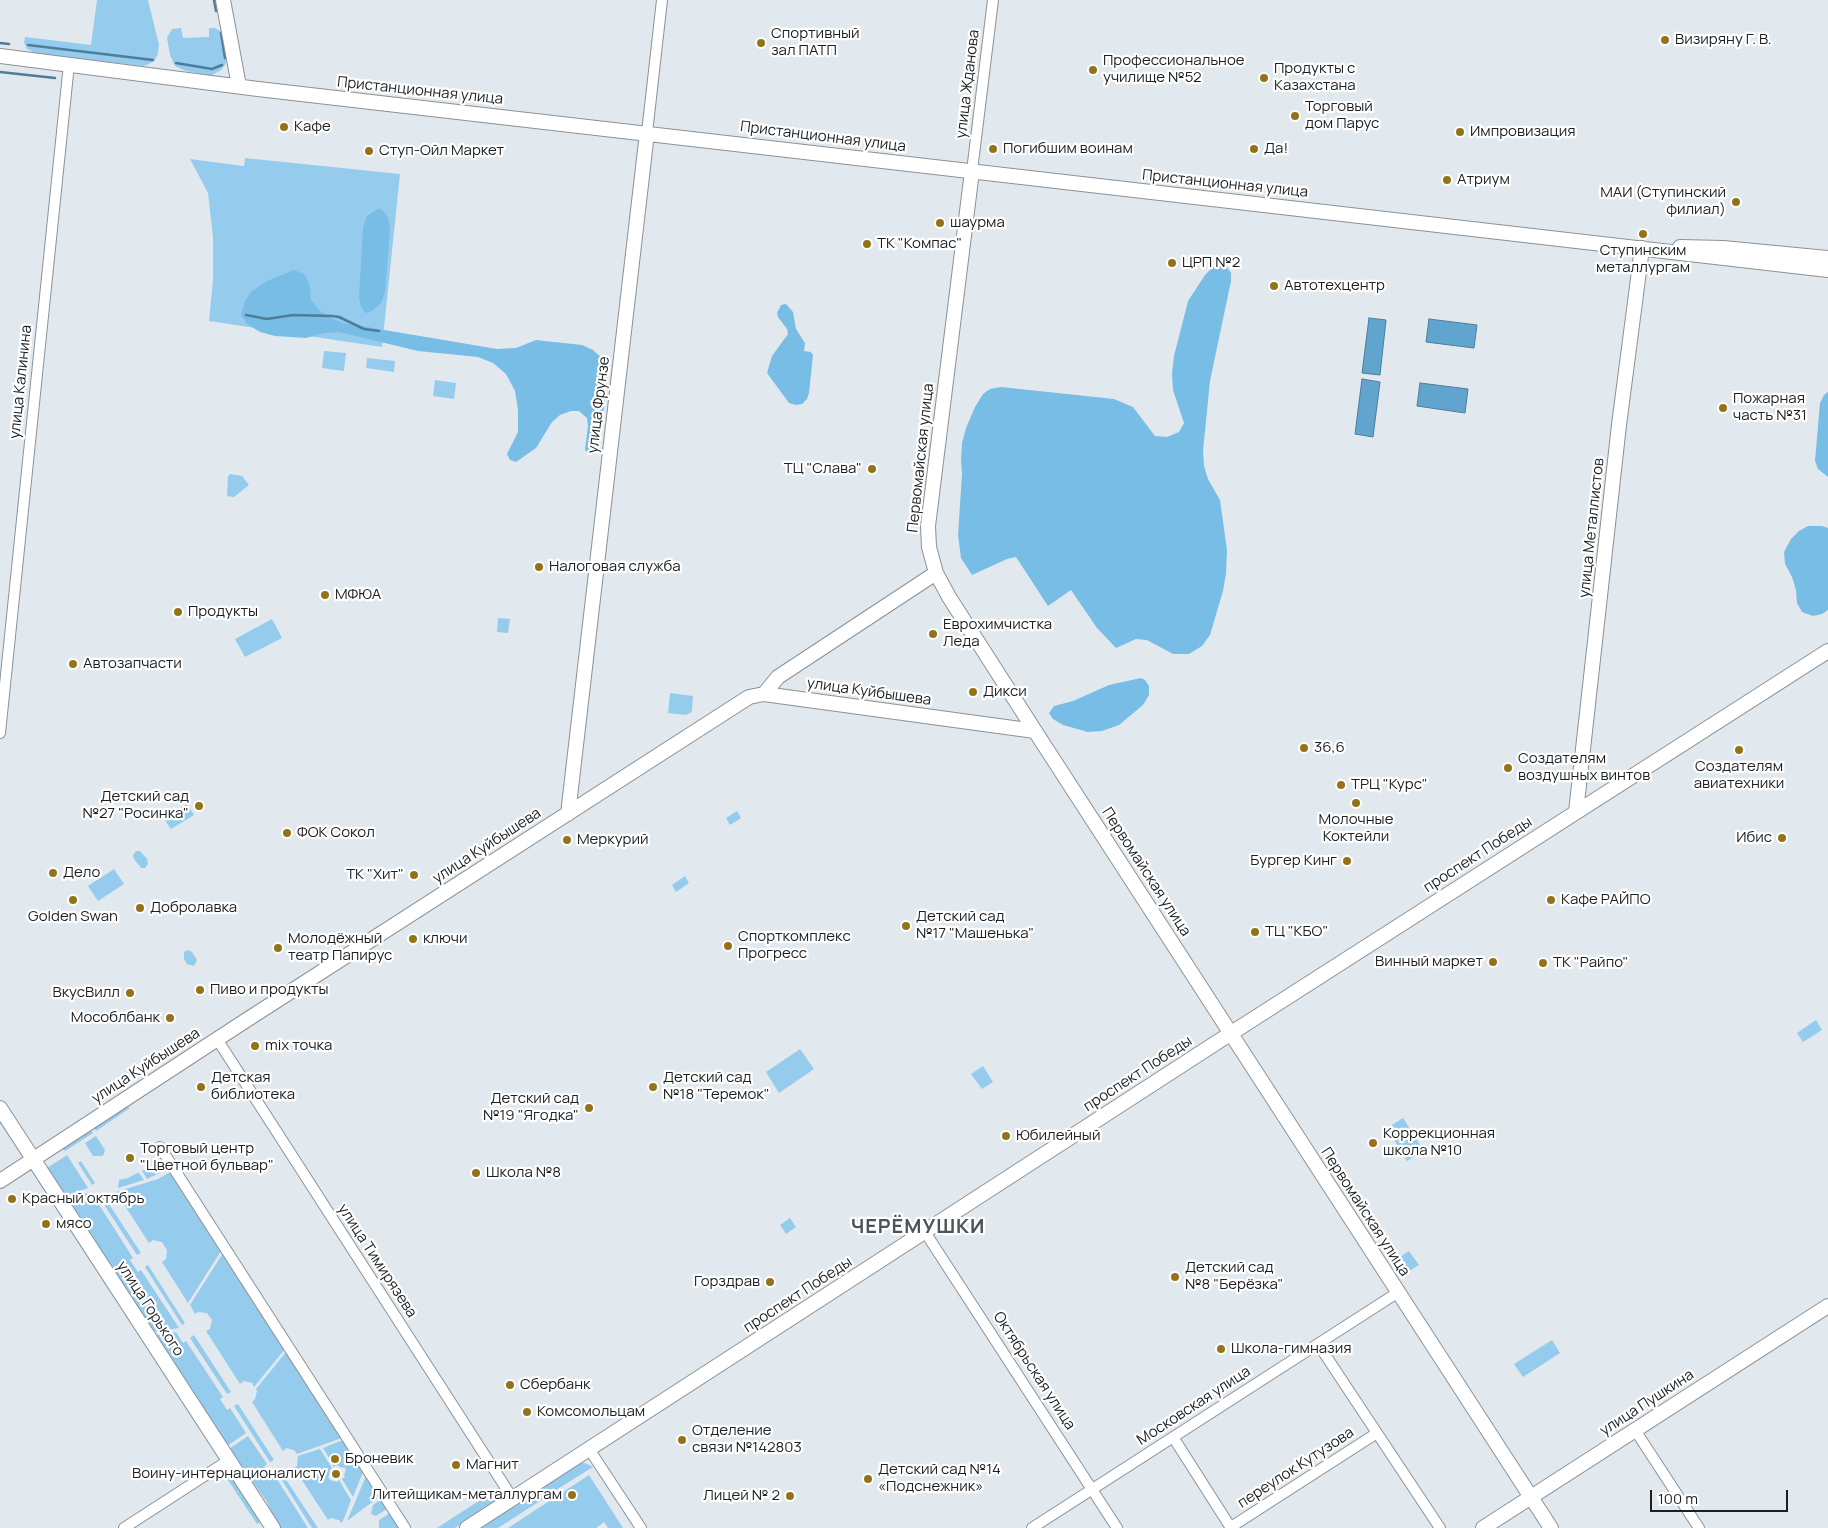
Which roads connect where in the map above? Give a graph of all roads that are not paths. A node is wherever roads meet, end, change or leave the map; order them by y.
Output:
1 (223, 0) edge
2 (662, 0) edge
3 (993, 0) edge
4 (0, 56) edge
5 (69, 64) junction
6 (239, 86) junction
7 (647, 133) junction
8 (972, 171) junction
9 (1642, 248) junction
10 (1827, 267) edge
11 (936, 573) junction
12 (1828, 651) edge
13 (764, 694) junction
14 (1035, 731) junction
15 (0, 733) edge
16 (1576, 812) junction
17 (568, 814) junction
18 (1231, 1033) junction
19 (217, 1039) junction
20 (0, 1108) edge
21 (160, 1147) dead end
22 (34, 1159) junction
23 (0, 1181) edge
24 (925, 1232) junction
25 (1397, 1293) junction
26 (1828, 1306) edge
27 (1318, 1344) junction
28 (1635, 1430) junction
29 (1377, 1433) junction
30 (1173, 1437) junction
31 (589, 1449) junction
32 (229, 1460) junction
33 (1092, 1489) junction
34 (1531, 1497) junction
35 (512, 1499) junction
36 (124, 1528) edge
37 (273, 1528) edge
38 (405, 1528) edge
39 (467, 1528) edge
40 (640, 1528) edge
41 (1032, 1528) edge
42 (1117, 1528) edge
43 (1231, 1528) edge
44 (1440, 1528) edge
45 (1483, 1528) edge
46 (1551, 1528) edge
47 (1699, 1528) edge

1 - 6 main road
2 - 7 street, улица Фрунзе
3 - 8 street, улица Жданова
4 - 5 main road, Пристанционная улица
5 - 6 main road, Пристанционная улица
5 - 15 street, улица Калинина
6 - 7 main road, Пристанционная улица
7 - 8 main road, Пристанционная улица
7 - 17 main road, улица Фрунзе
8 - 9 main road, Пристанционная улица
8 - 11 main road, Первомайская улица
9 - 10 main road, Пристанционная улица
9 - 16 main road, улица Металлистов
11 - 13 main road
11 - 14 main road, Первомайская улица
12 - 16 main road, проспект Победы
13 - 14 main road, улица Куйбышева
13 - 17 main road, улица Куйбышева
14 - 18 main road, Первомайская улица
16 - 18 main road, проспект Победы
17 - 19 main road, улица Куйбышева
18 - 24 main road, проспект Победы
18 - 25 main road, Первомайская улица
19 - 22 main road, улица Куйбышева
19 - 35 street, улица Тимирязева
20 - 22 main road, улица Горького
21 - 38 street
22 - 23 main road, улица Куйбышева
22 - 32 main road, улица Горького
24 - 31 main road, проспект Победы
24 - 33 street, Октябрьская улица
25 - 27 street, Московская улица
25 - 34 main road, Первомайская улица
26 - 28 main road, улица Пушкина
27 - 29 street
27 - 30 street, Московская улица
28 - 34 main road, улица Пушкина
28 - 47 street
29 - 43 street, переулок Кутузова
29 - 44 street
30 - 33 street, Московская улица
30 - 43 street
31 - 35 main road, проспект Победы
31 - 40 street
32 - 36 street
32 - 37 main road, улица Горького
33 - 41 street, Московская улица
33 - 42 street, Октябрьская улица
34 - 45 main road, улица Пушкина
34 - 46 main road, Первомайская улица
35 - 39 main road, проспект Победы

